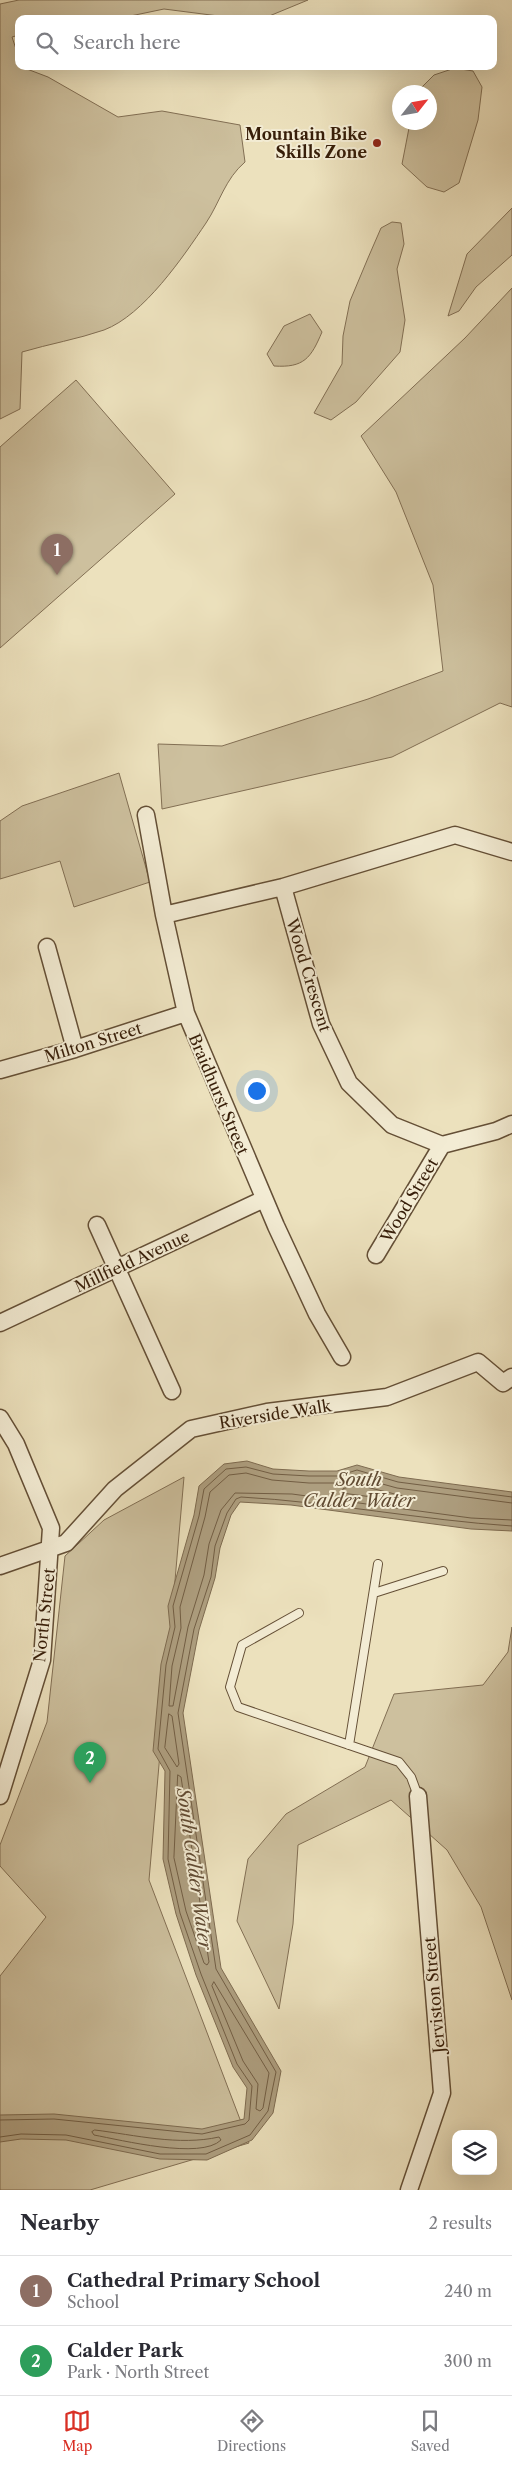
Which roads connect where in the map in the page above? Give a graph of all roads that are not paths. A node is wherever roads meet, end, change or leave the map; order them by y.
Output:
1 (146, 815) dead end
2 (512, 852) edge
3 (283, 887) junction
4 (164, 915) junction
5 (47, 948) dead end
6 (186, 1013) junction
7 (75, 1049) junction
8 (0, 1070) edge
9 (512, 1124) edge
10 (442, 1145) junction
11 (264, 1199) junction
12 (97, 1225) dead end
13 (376, 1255) dead end
14 (117, 1268) junction
15 (0, 1323) edge
16 (342, 1357) dead end
17 (512, 1377) edge
18 (172, 1391) dead end
19 (0, 1418) edge
20 (58, 1546) junction
21 (378, 1564) dead end
22 (0, 1566) edge
23 (443, 1571) dead end
24 (374, 1593) junction
25 (300, 1613) dead end
26 (349, 1745) junction
27 (0, 1796) edge
28 (418, 1796) joint
29 (409, 2190) edge

1 - 4 street, Braidhurst Street
2 - 3 street
3 - 4 street
3 - 10 street, Wood Crescent
4 - 6 street, Braidhurst Street
5 - 7 street
6 - 7 street, Milton Street
6 - 11 street, Braidhurst Street
7 - 8 street, Milton Street
9 - 10 street
10 - 13 street, Wood Street
11 - 14 street, Millfield Avenue
11 - 16 street, Braidhurst Street
12 - 14 street
14 - 15 street, Millfield Avenue
14 - 18 street
17 - 20 street, Riverside Walk
19 - 20 street, North Street
20 - 22 street
20 - 27 street, North Street
21 - 24 lane
23 - 24 lane
24 - 26 lane
25 - 26 lane
26 - 28 lane
28 - 29 street, Jerviston Street

